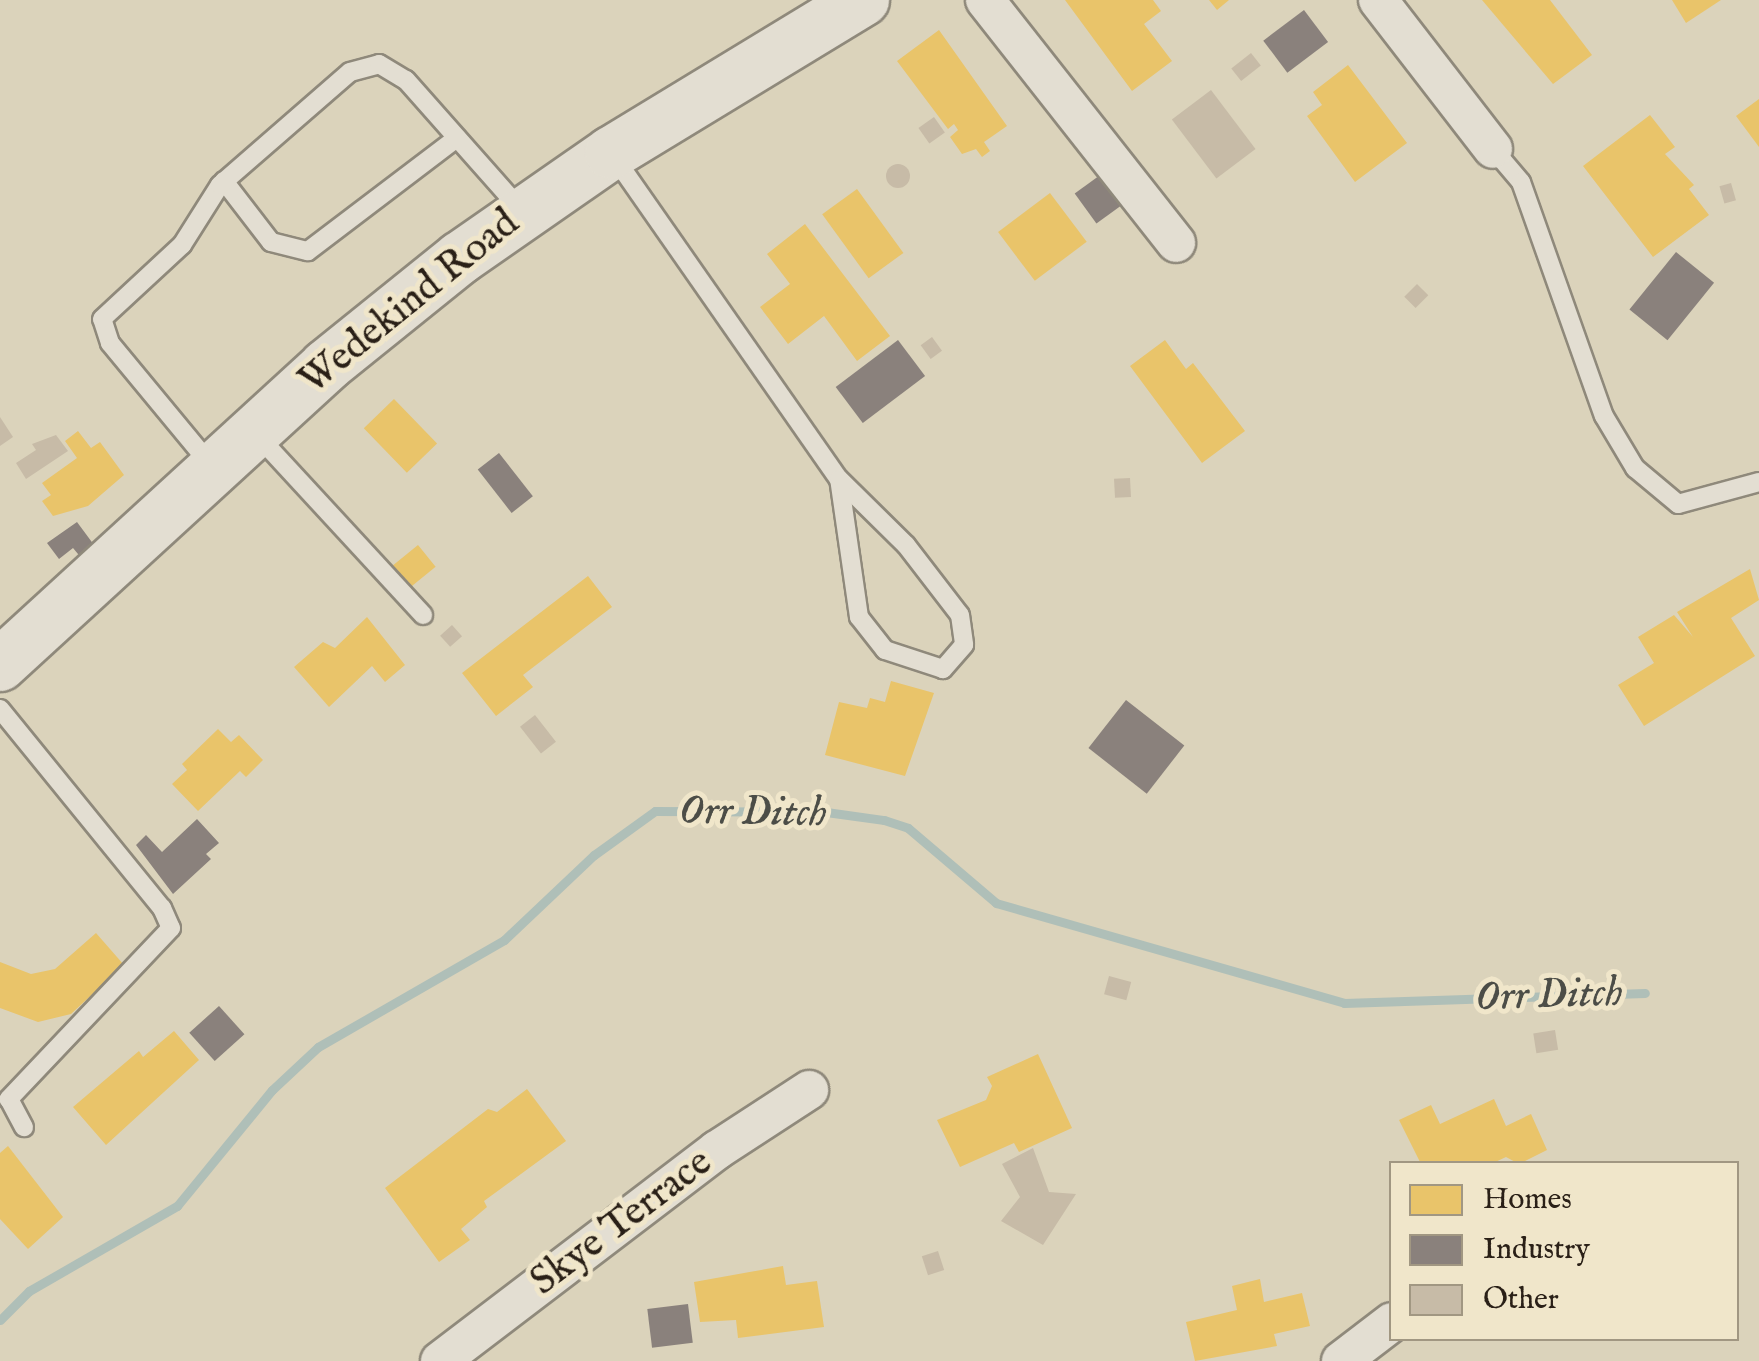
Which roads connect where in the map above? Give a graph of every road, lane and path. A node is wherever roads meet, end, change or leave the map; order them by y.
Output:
1 (864, 0) edge
2 (985, 0) edge
3 (1378, 0) edge
4 (457, 138) junction
5 (1493, 149) joint
6 (610, 153) junction
7 (224, 181) junction
8 (523, 213) junction
9 (1176, 244) dead end
10 (254, 431) junction
11 (214, 468) junction
12 (839, 479) junction
13 (1759, 482) edge
14 (422, 615) dead end
15 (0, 665) edge
16 (0, 709) edge
17 (808, 1090) dead end
18 (24, 1127) dead end
19 (1389, 1324) edge
20 (440, 1361) edge
21 (1341, 1361) edge

1 - 6 street, Wedekind Road
2 - 9 street
3 - 5 street
4 - 7 lane
4 - 7 lane
4 - 8 lane
5 - 13 lane
6 - 8 street, Wedekind Road
6 - 12 lane
7 - 11 lane
8 - 10 street, Wedekind Road
10 - 11 street, Wedekind Road
10 - 14 lane
11 - 15 street, Wedekind Road
12 - 12 lane
16 - 18 lane
17 - 20 street, Skye Terrace
19 - 21 street

